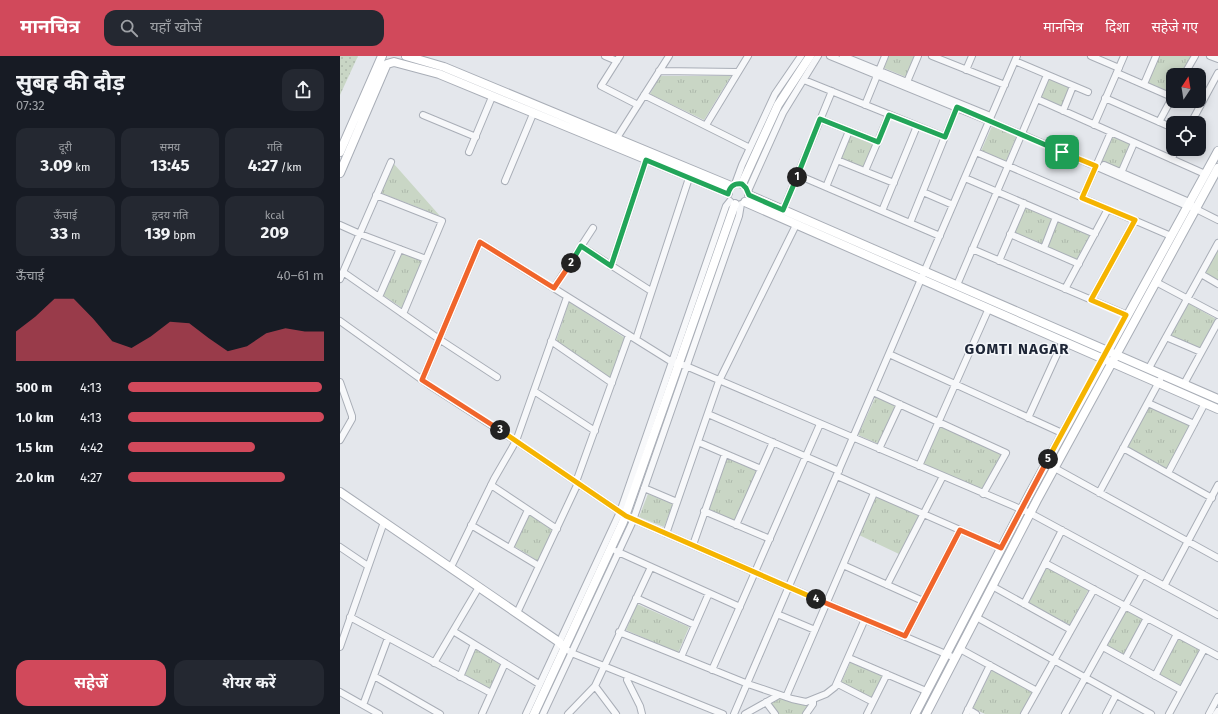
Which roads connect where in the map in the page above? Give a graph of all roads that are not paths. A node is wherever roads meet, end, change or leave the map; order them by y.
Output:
1 (382, 56) edge
2 (406, 56) edge
3 (605, 56) edge
4 (669, 56) edge
5 (748, 56) edge
6 (801, 56) edge
7 (810, 56) edge
8 (818, 56) edge
9 (830, 56) edge
10 (843, 56) edge
11 (885, 56) edge
12 (918, 56) edge
13 (932, 56) edge
14 (972, 56) edge
15 (1091, 56) edge
16 (1124, 56) edge
17 (1156, 56) edge
18 (1195, 56) edge
19 (1210, 56) edge
20 (618, 58) edge
21 (1016, 58) edge
22 (1218, 59) edge
23 (1188, 68) edge
24 (966, 70) junction
25 (1118, 70) junction
26 (659, 71) junction
27 (738, 72) junction
28 (878, 73) junction
29 (1218, 73) edge
30 (1047, 75) junction
31 (804, 80) junction
32 (907, 82) junction
33 (1144, 84) junction
34 (1005, 86) junction
35 (1073, 86) junction
36 (832, 91) junction
37 (1088, 92) dead end
38 (1166, 94) edge
39 (644, 95) junction
40 (492, 97) junction
41 (1105, 98) junction
42 (1037, 99) junction
43 (638, 105) junction
44 (865, 105) junction
45 (957, 107) junction
46 (1167, 108) edge
47 (1062, 111) junction
48 (533, 114) junction
49 (423, 115) dead end
50 (889, 115) junction
51 (1195, 116) edge
52 (820, 119) junction
53 (990, 119) junction
54 (1159, 122) junction
55 (706, 125) junction
56 (1094, 125) junction
57 (1166, 125) edge
58 (917, 126) junction
59 (849, 131) junction
60 (1023, 132) junction
61 (1111, 132) junction
62 (476, 136) junction
63 (945, 137) junction
64 (878, 142) junction
65 (614, 143) junction
66 (1134, 143) junction
67 (750, 148) junction
68 (1218, 151) edge
69 (340, 152) edge
70 (469, 152) dead end
71 (976, 152) junction
72 (1173, 156) edge
73 (1171, 159) junction
74 (646, 160) junction
75 (837, 160) junction
76 (391, 162) dead end
77 (1097, 164) junction
78 (1008, 166) junction
79 (1218, 168) edge
80 (865, 171) junction
81 (340, 173) edge
82 (1121, 173) junction
83 (798, 175) junction
84 (1212, 177) edge
85 (689, 178) junction
86 (965, 178) junction
87 (506, 181) dead end
88 (894, 183) junction
89 (826, 187) junction
90 (923, 192) junction
91 (997, 192) junction
92 (376, 195) junction
93 (738, 195) junction
94 (1082, 198) junction
95 (1024, 203) junction
96 (1188, 204) junction
97 (953, 205) junction
98 (1108, 209) junction
99 (1196, 209) junction
100 (783, 210) junction
101 (882, 211) junction
102 (1056, 218) junction
103 (1135, 220) junction
104 (1218, 220) edge
105 (910, 223) junction
106 (340, 224) edge
107 (796, 225) junction
108 (593, 228) dead end
109 (360, 234) junction
110 (1010, 234) junction
111 (1095, 234) junction
112 (940, 236) junction
113 (1171, 236) junction
114 (1218, 243) edge
115 (581, 246) junction
116 (1044, 248) junction
117 (400, 249) junction
118 (972, 249) junction
119 (426, 259) junction
120 (998, 261) junction
121 (1079, 264) junction
122 (611, 266) junction
123 (925, 271) junction
124 (343, 272) junction
125 (1200, 274) junction
126 (340, 279) edge
127 (922, 280) junction
128 (1156, 282) junction
129 (1218, 284) edge
130 (956, 285) junction
131 (554, 288) junction
132 (1065, 289) junction
133 (652, 292) junction
134 (567, 296) junction
135 (379, 297) junction
136 (1187, 299) junction
137 (1091, 300) junction
138 (989, 308) junction
139 (403, 314) junction
140 (1126, 315) junction
141 (1218, 315) edge
142 (340, 321) edge
143 (1218, 322) edge
144 (629, 335) junction
145 (1166, 337) junction
146 (439, 339) junction
147 (636, 339) junction
148 (1063, 341) junction
149 (551, 342) junction
150 (1107, 350) junction
151 (1201, 352) junction
152 (889, 354) junction
153 (1117, 354) junction
154 (1103, 358) junction
155 (1112, 362) junction
156 (679, 364) junction
157 (1148, 368) junction
158 (1163, 375) junction
159 (497, 377) dead end
160 (422, 380) junction
161 (720, 380) junction
162 (340, 382) edge
163 (612, 383) junction
164 (1159, 383) junction
165 (955, 384) junction
166 (1184, 384) junction
167 (534, 391) junction
168 (873, 392) junction
169 (1218, 398) edge
170 (1148, 403) junction
171 (1205, 403) junction
172 (900, 404) junction
173 (1218, 409) edge
174 (708, 414) junction
175 (1028, 418) junction
176 (939, 422) junction
177 (820, 424) junction
178 (1194, 424) junction
179 (594, 431) junction
180 (1062, 433) junction
181 (853, 438) junction
182 (340, 440) edge
183 (516, 441) junction
184 (698, 442) junction
185 (773, 442) junction
186 (1123, 448) junction
187 (879, 449) junction
188 (725, 454) junction
189 (806, 457) junction
190 (1046, 463) junction
191 (919, 466) junction
192 (1054, 468) junction
193 (761, 469) junction
194 (1168, 473) junction
195 (838, 474) junction
196 (943, 476) junction
197 (577, 482) junction
198 (491, 485) junction
199 (1218, 485) edge
200 (644, 488) junction
201 (340, 492) edge
202 (874, 493) junction
203 (1099, 493) junction
204 (983, 494) junction
205 (340, 498) edge
206 (1212, 498) junction
207 (677, 502) junction
208 (528, 510) junction
209 (1020, 510) junction
210 (704, 512) junction
211 (1030, 513) junction
212 (924, 514) junction
213 (626, 515) junction
214 (383, 524) junction
215 (471, 524) junction
216 (736, 525) junction
217 (557, 529) junction
218 (960, 530) junction
219 (1062, 530) junction
220 (666, 534) junction
221 (770, 539) junction
222 (1188, 542) junction
223 (693, 545) junction
224 (340, 547) edge
225 (510, 548) junction
226 (1001, 548) junction
227 (614, 551) junction
228 (1218, 558) edge
229 (1045, 563) junction
230 (843, 565) junction
231 (368, 566) junction
232 (539, 566) junction
233 (451, 567) junction
234 (651, 567) junction
235 (756, 573) junction
236 (1143, 574) junction
237 (888, 585) junction
238 (992, 586) junction
239 (1164, 586) junction
240 (789, 587) junction
241 (478, 589) junction
242 (1094, 589) junction
243 (708, 593) junction
244 (636, 598) junction
245 (923, 601) junction
246 (827, 603) junction
247 (1024, 604) junction
248 (1126, 606) junction
249 (740, 607) junction
250 (517, 613) junction
251 (778, 614) junction
252 (1218, 615) edge
253 (350, 617) junction
254 (976, 617) junction
255 (1148, 618) junction
256 (865, 619) junction
257 (695, 625) junction
258 (815, 630) junction
259 (1071, 630) junction
260 (453, 631) junction
261 (619, 632) junction
262 (1177, 634) junction
263 (905, 636) junction
264 (388, 638) junction
265 (341, 642) edge
266 (474, 644) junction
267 (563, 647) junction
268 (1103, 647) junction
269 (960, 649) junction
270 (1204, 649) junction
271 (946, 654) junction
272 (1218, 656) edge
273 (681, 657) junction
274 (849, 658) junction
275 (955, 658) junction
276 (1125, 659) junction
277 (1054, 660) junction
278 (434, 663) junction
279 (504, 663) junction
280 (603, 666) junction
281 (990, 666) junction
282 (712, 670) junction
283 (887, 674) junction
284 (374, 676) junction
285 (628, 676) junction
286 (1155, 676) junction
287 (460, 677) junction
288 (1085, 678) junction
289 (539, 684) junction
290 (748, 684) junction
291 (838, 684) junction
292 (595, 686) junction
293 (1182, 690) junction
294 (926, 691) junction
295 (1037, 691) junction
296 (340, 692) edge
297 (491, 693) junction
298 (779, 695) junction
299 (1116, 695) junction
300 (786, 697) junction
301 (1218, 697) edge
302 (813, 700) junction
303 (766, 702) junction
304 (873, 702) junction
305 (363, 705) junction
306 (1218, 711) edge
307 (967, 712) edge
308 (544, 713) edge
309 (379, 714) edge
310 (440, 714) edge
311 (482, 714) edge
312 (526, 714) edge
313 (534, 714) edge
314 (568, 714) edge
315 (616, 714) edge
316 (642, 714) edge
317 (723, 714) edge
318 (734, 714) edge
319 (745, 714) edge
320 (775, 714) edge
321 (806, 714) edge
322 (867, 714) edge
323 (915, 714) edge
324 (926, 714) edge
325 (976, 714) edge
326 (1024, 714) edge
327 (1065, 714) edge
328 (1106, 714) edge
329 (1151, 714) edge
330 (1169, 714) edge
331 (1209, 714) edge
332 (1216, 714) edge

1 - 69 street
2 - 65 street
3 - 20 street
4 - 26 street
5 - 27 street
6 - 67 street
7 - 93 street
8 - 31 street
9 - 28 street
10 - 28 street
11 - 28 street
12 - 32 street
13 - 24 street
14 - 24 street
15 - 25 street
16 - 25 street
17 - 33 street
18 - 23 street
19 - 22 street
20 - 43 street
21 - 30 street
21 - 34 street
24 - 34 street
25 - 33 street
25 - 41 street
26 - 27 street
26 - 39 street
27 - 55 street
28 - 32 street
28 - 44 street
28 - 45 street
29 - 51 street
30 - 35 street
30 - 42 street
31 - 36 street
31 - 93 street
32 - 53 street
33 - 38 street
34 - 53 street
35 - 37 street
35 - 47 street
36 - 44 street
36 - 52 street
39 - 43 street
39 - 55 street
40 - 48 street
40 - 62 street
40 - 81 street
41 - 54 street
41 - 56 street
42 - 47 street
42 - 60 street
43 - 65 street
44 - 50 street
45 - 53 street
45 - 63 street
46 - 54 street
47 - 56 street
48 - 65 street
48 - 87 street
49 - 62 street
50 - 58 street
50 - 64 street
52 - 59 street
52 - 83 street
53 - 60 street
53 - 71 street
54 - 57 street
55 - 67 street
56 - 61 street
58 - 63 street
58 - 88 street
59 - 64 street
59 - 75 street
60 - 77 street
60 - 78 street
61 - 66 street
61 - 77 street
62 - 70 street
63 - 90 street
64 - 80 street
65 - 74 street
65 - 93 street
66 - 73 street
66 - 82 street
67 - 93 street
68 - 84 street
71 - 78 street
71 - 86 street
72 - 73 street
73 - 84 street
74 - 85 street
74 - 122 street
75 - 80 street
75 - 89 street
76 - 92 street
77 - 82 street
77 - 94 street
77 - 96 street
78 - 91 street
78 - 94 street
79 - 84 street
80 - 88 street
82 - 96 street
83 - 89 street
83 - 100 street
84 - 96 street
84 - 99 street
85 - 93 street
85 - 133 street
86 - 91 street
86 - 97 street
88 - 101 street
89 - 101 street
90 - 97 street
90 - 105 street
91 - 95 street
91 - 118 street
92 - 109 street
92 - 119 street
93 - 100 street
93 - 107 street
93 - 156 street
94 - 98 street
95 - 102 street
95 - 110 street
96 - 99 street
96 - 113 street
97 - 112 street
98 - 103 street
98 - 111 street
99 - 104 street
99 - 128 street
100 - 123 street
101 - 105 street
102 - 111 street
102 - 116 street
103 - 113 street
103 - 137 street
105 - 112 street
106 - 109 street
107 - 127 street
107 - 161 street
108 - 115 street
109 - 117 street
109 - 124 street
110 - 116 street
110 - 120 street
111 - 121 street
112 - 123 street
113 - 140 street
114 - 125 street
115 - 122 street
115 - 131 street
116 - 121 street
117 - 119 street
117 - 135 street
118 - 120 street
118 - 130 street
119 - 139 street
120 - 132 street
121 - 132 street
122 - 133 street
123 - 127 street
123 - 130 street
124 - 126 street
124 - 135 street
125 - 129 street
125 - 136 street
127 - 138 street
127 - 152 street
128 - 136 street
128 - 153 street
130 - 150 street
131 - 134 street
131 - 146 street
132 - 137 street
133 - 147 street
134 - 144 street
134 - 149 street
135 - 139 street
136 - 141 street
136 - 145 street
137 - 140 street
138 - 148 street
138 - 165 street
139 - 146 street
140 - 150 street
142 - 160 street
143 - 151 street
144 - 147 street
144 - 163 street
145 - 151 street
145 - 157 street
146 - 159 street
146 - 160 street
147 - 156 street
148 - 154 street
148 - 175 street
149 - 163 street
149 - 167 street
150 - 153 street
150 - 154 street
151 - 166 street
152 - 165 street
152 - 168 street
153 - 155 street
153 - 157 street
154 - 155 street
154 - 180 street
155 - 164 street
155 - 192 street
156 - 161 street
156 - 200 street
156 - 213 street
157 - 158 street
158 - 164 street
158 - 166 street
160 - 183 street
161 - 174 street
161 - 177 street
162 - 182 street
163 - 179 street
164 - 170 street
164 - 171 street
165 - 175 street
165 - 176 street
166 - 169 street
167 - 179 street
167 - 183 street
168 - 172 street
168 - 181 street
170 - 178 street
170 - 186 street
171 - 173 street
171 - 178 street
172 - 176 street
172 - 187 street
174 - 184 street
174 - 185 street
175 - 180 street
176 - 191 street
176 - 204 street
177 - 181 street
177 - 189 street
178 - 194 street
179 - 197 street
180 - 190 street
181 - 187 street
181 - 195 street
183 - 197 street
183 - 198 street
184 - 188 street
184 - 207 street
185 - 189 street
185 - 193 street
186 - 194 street
186 - 203 street
187 - 191 street
188 - 193 street
188 - 210 street
189 - 195 street
189 - 221 street
190 - 192 street
190 - 209 street
191 - 196 street
192 - 203 street
192 - 211 street
193 - 216 street
194 - 206 street
195 - 202 street
195 - 240 street
196 - 204 street
196 - 212 street
197 - 213 street
197 - 217 street
198 - 208 street
198 - 215 street
199 - 206 street
200 - 207 street
200 - 213 street
201 - 214 street
202 - 212 street
202 - 230 street
203 - 222 street
204 - 209 street
205 - 214 street
206 - 222 street
207 - 220 street
208 - 217 street
208 - 225 street
209 - 211 street
209 - 226 street
210 - 216 street
210 - 223 street
211 - 219 street
211 - 238 street
212 - 218 street
212 - 237 street
213 - 220 street
213 - 227 street
213 - 267 street
214 - 231 street
214 - 233 street
214 - 241 street
215 - 225 street
215 - 233 street
216 - 221 street
217 - 232 street
218 - 226 street
218 - 245 street
219 - 229 street
219 - 236 street
220 - 223 street
221 - 235 street
222 - 228 street
222 - 239 street
223 - 235 street
224 - 231 street
225 - 232 street
226 - 271 street
227 - 234 street
227 - 267 street
229 - 242 street
229 - 247 street
230 - 237 street
230 - 246 street
231 - 253 street
232 - 250 street
233 - 241 street
234 - 243 street
234 - 244 street
235 - 240 street
235 - 249 street
236 - 239 street
236 - 248 street
237 - 245 street
238 - 247 street
238 - 254 street
239 - 252 street
240 - 246 street
240 - 251 street
241 - 250 street
241 - 260 street
241 - 267 street
242 - 248 street
242 - 259 street
243 - 249 street
243 - 257 street
244 - 257 street
244 - 261 street
245 - 263 street
246 - 256 street
246 - 258 street
247 - 259 street
248 - 255 street
248 - 268 street
249 - 282 street
250 - 267 street
251 - 258 street
251 - 290 street
253 - 264 street
253 - 265 street
254 - 269 street
254 - 277 street
255 - 262 street
255 - 276 street
256 - 263 street
256 - 274 street
257 - 273 street
258 - 300 street
259 - 277 street
260 - 266 street
260 - 278 street
261 - 273 street
261 - 280 street
262 - 270 street
262 - 286 street
263 - 271 street
264 - 278 street
264 - 284 street
266 - 279 street
266 - 287 street
267 - 280 street
267 - 289 street
267 - 308 street
267 - 313 street
268 - 276 street
268 - 288 street
269 - 275 street
269 - 281 street
270 - 272 street
270 - 293 street
271 - 275 street
271 - 294 street
273 - 282 street
274 - 283 street
274 - 291 street
275 - 324 street
276 - 286 street
277 - 288 street
277 - 295 street
278 - 287 street
279 - 289 street
279 - 297 street
280 - 285 street
280 - 292 street
281 - 295 street
281 - 307 street
282 - 290 street
283 - 294 street
283 - 304 street
284 - 305 street
284 - 310 street
285 - 316 street
285 - 317 street
286 - 293 street
287 - 297 street
288 - 299 street
288 - 327 street
289 - 312 street
290 - 298 street
290 - 318 street
291 - 302 street
291 - 304 street
292 - 314 street
292 - 315 street
293 - 330 street
294 - 323 street
295 - 326 street
296 - 305 street
297 - 311 street
298 - 300 street
298 - 303 street
299 - 328 street
299 - 329 street
300 - 302 street
301 - 331 street
302 - 321 street
303 - 319 street
303 - 320 street
304 - 322 street
305 - 309 street
306 - 332 street
307 - 325 street

